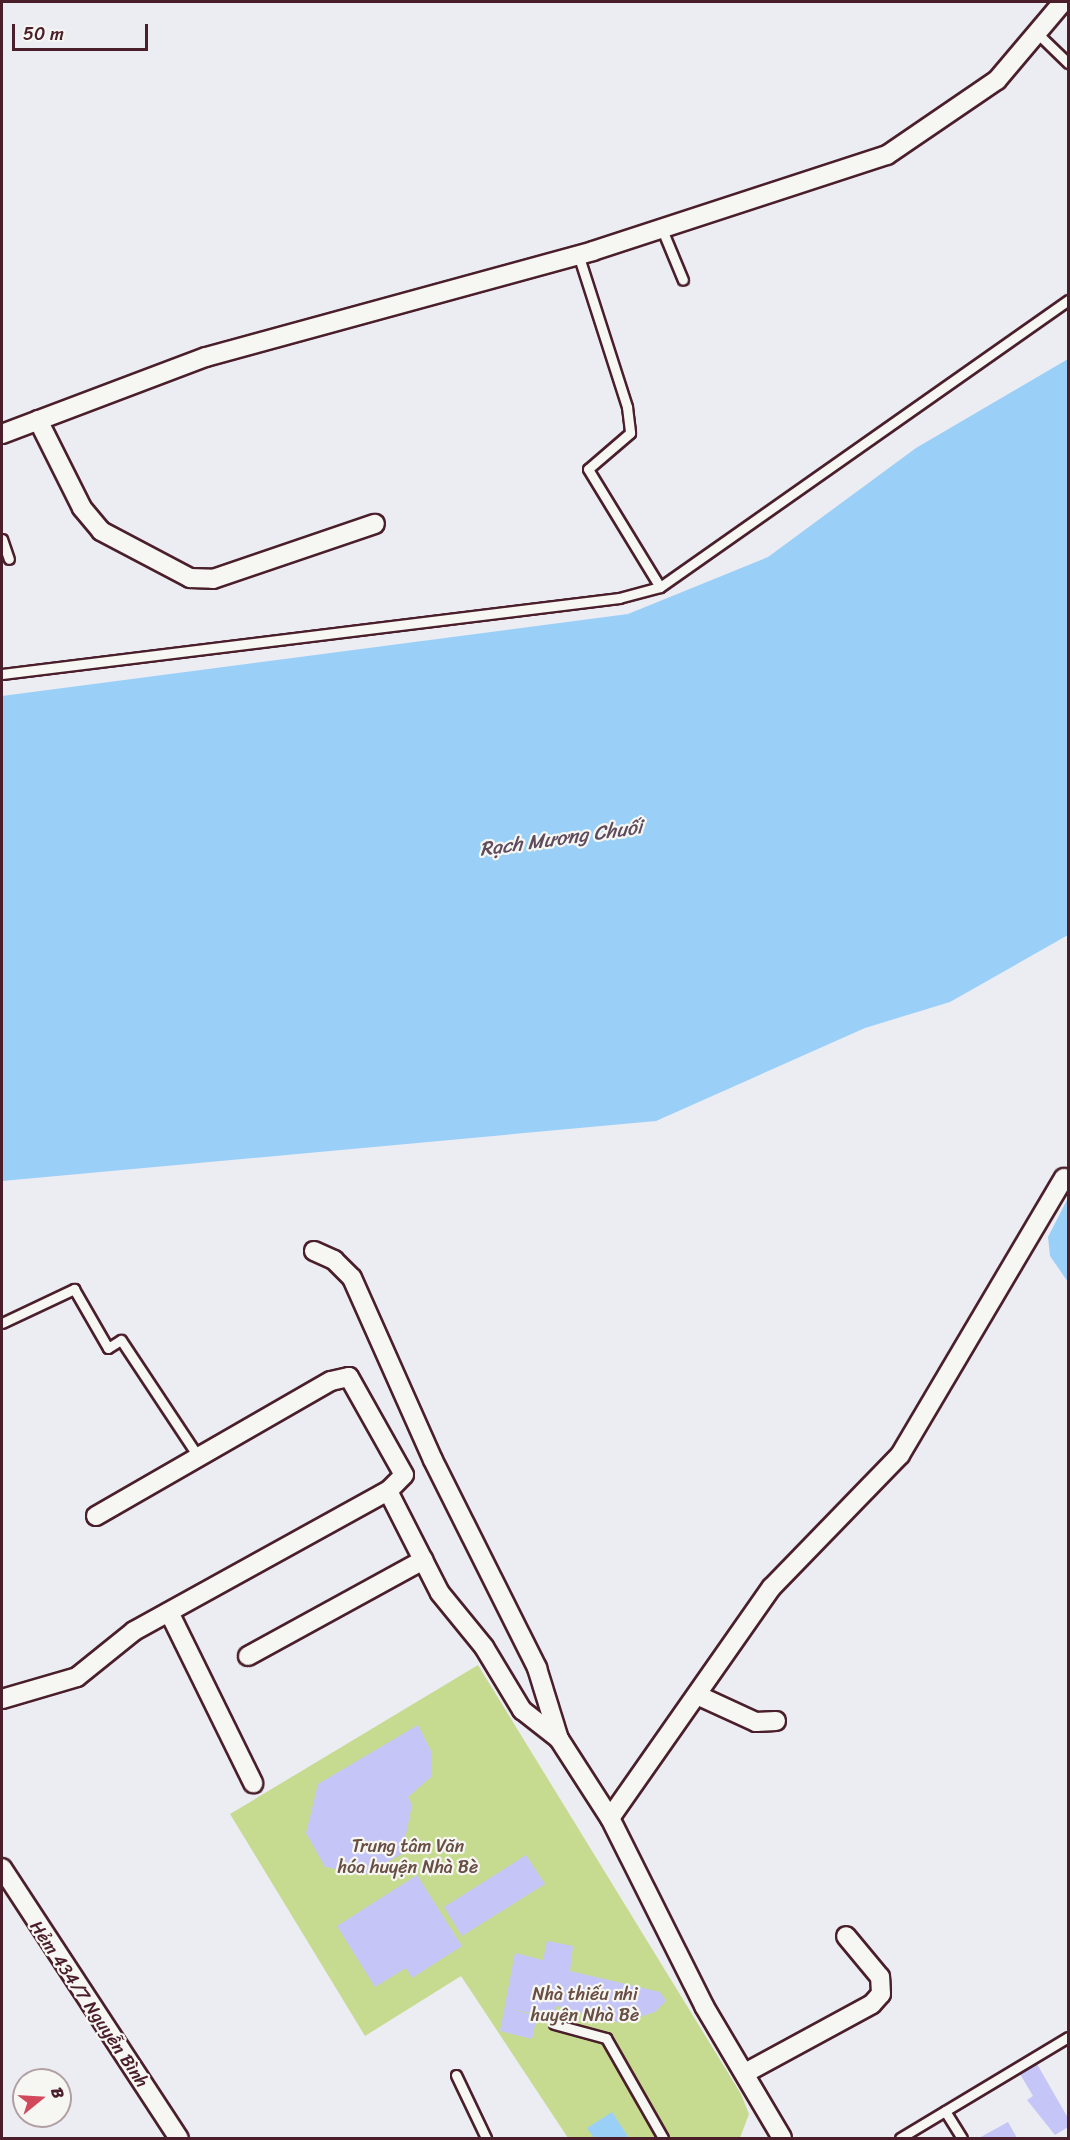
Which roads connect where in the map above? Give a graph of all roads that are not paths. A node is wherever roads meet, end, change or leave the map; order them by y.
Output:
1 (1063, 2) edge
2 (1037, 33) junction
3 (1068, 63) edge
4 (661, 227) junction
5 (578, 254) junction
6 (683, 280) dead end
7 (1068, 300) edge
8 (38, 420) junction
9 (2, 434) edge
10 (375, 524) dead end
11 (2, 539) edge
12 (9, 559) dead end
13 (660, 587) junction
14 (2, 674) edge
15 (1064, 1178) dead end
16 (314, 1251) dead end
17 (2, 1323) edge
18 (199, 1458) junction
19 (388, 1491) junction
20 (96, 1516) dead end
21 (423, 1560) junction
22 (169, 1612) junction
23 (248, 1656) dead end
24 (697, 1695) junction
25 (2, 1699) edge
26 (776, 1721) dead end
27 (559, 1739) junction
28 (253, 1783) dead end
29 (610, 1818) junction
30 (2, 1868) edge
31 (846, 1936) dead end
32 (554, 2024) dead end
33 (1068, 2037) edge
34 (747, 2072) junction
35 (456, 2075) dead end
36 (945, 2111) junction
37 (179, 2139) edge
38 (486, 2139) edge
39 (663, 2139) edge
40 (782, 2139) edge
41 (900, 2139) edge
42 (962, 2139) edge

1 - 2 street
2 - 3 lane
2 - 4 street
4 - 5 street
4 - 6 lane
5 - 8 street
5 - 13 lane
7 - 13 lane
8 - 9 street
8 - 10 street
11 - 12 lane
13 - 14 lane
15 - 24 street
16 - 27 street
17 - 18 lane
18 - 19 street
18 - 20 street
19 - 21 street
19 - 22 street
21 - 23 street
21 - 27 street
22 - 25 street
22 - 28 street
24 - 26 street
24 - 29 street
27 - 29 street
29 - 34 street
30 - 37 street, Hẻm 434/7 Nguyễn Bình
31 - 34 street
32 - 39 lane
33 - 36 lane
34 - 40 street
35 - 38 lane
36 - 41 lane
36 - 42 lane

